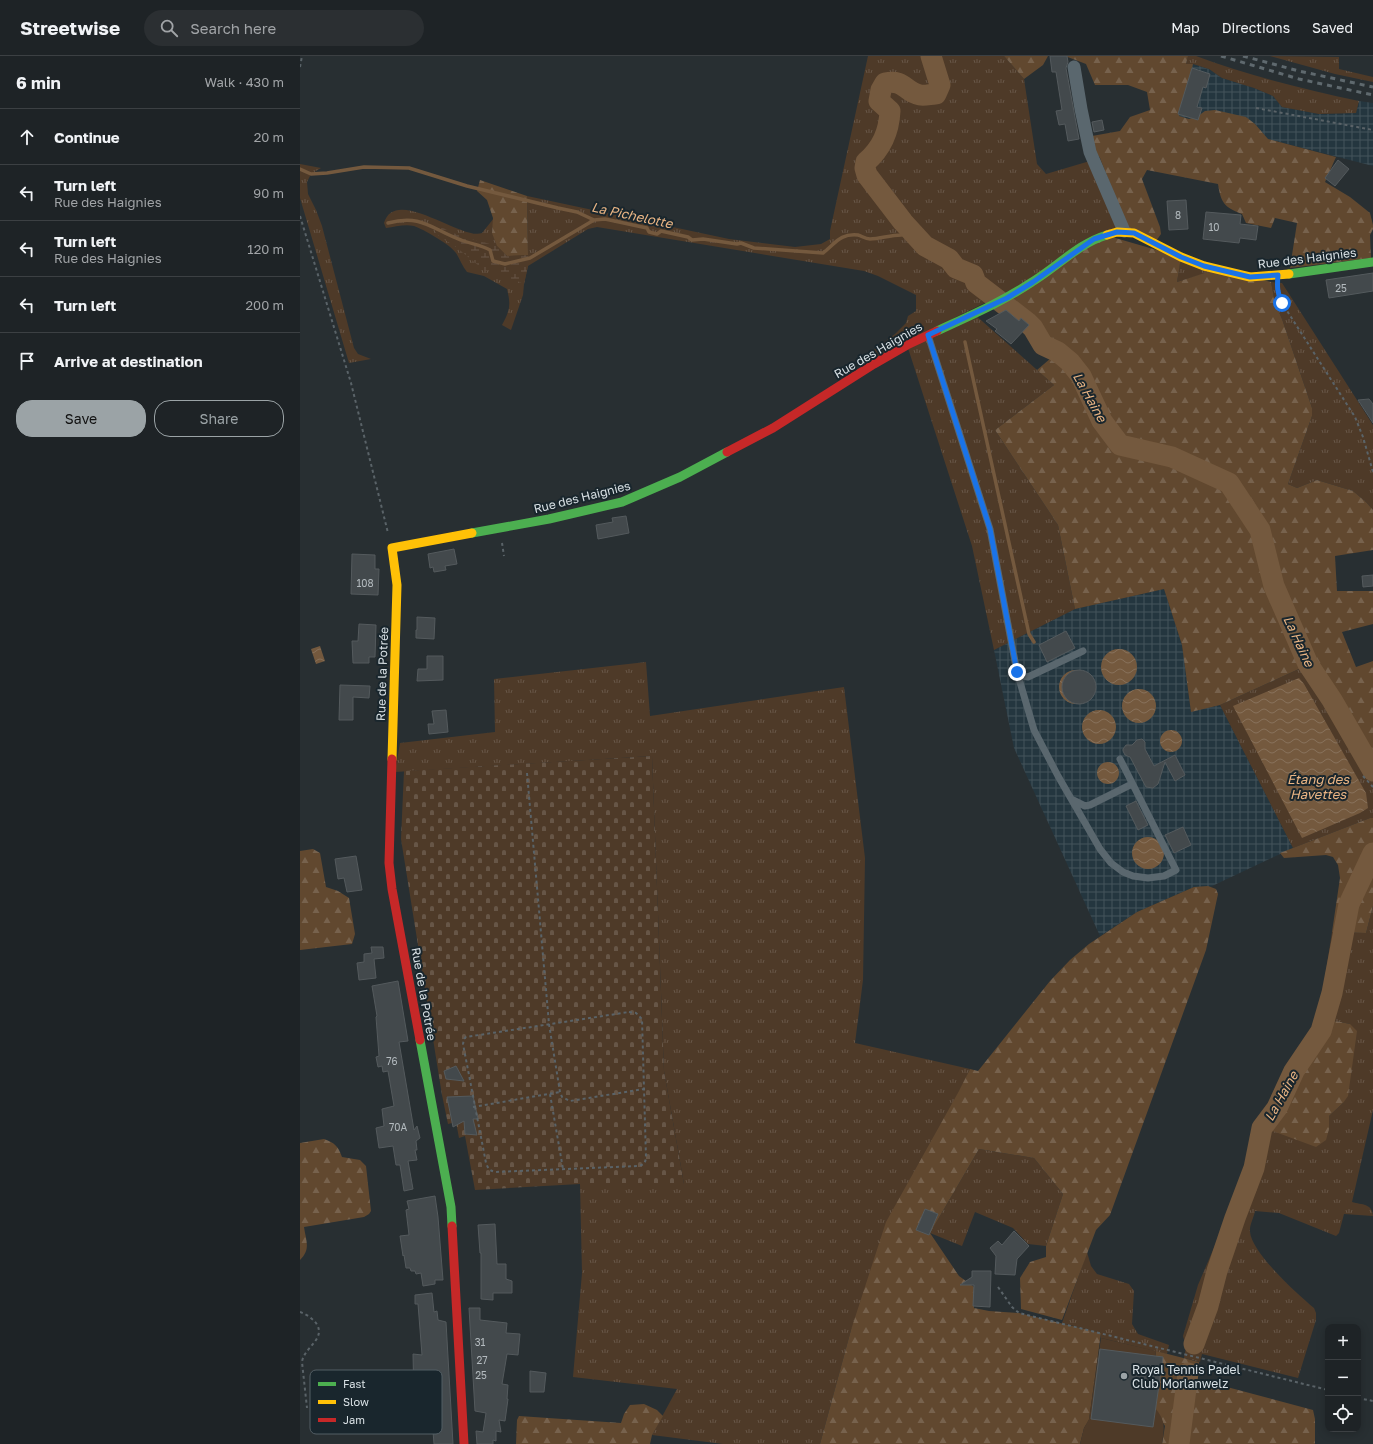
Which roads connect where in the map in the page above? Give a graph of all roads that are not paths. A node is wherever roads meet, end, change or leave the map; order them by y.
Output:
1 (1074, 66) dead end
2 (1124, 232) junction
3 (1373, 262) edge
4 (928, 335) junction
5 (392, 548) joint
6 (1083, 651) dead end
7 (1017, 672) junction
8 (1120, 759) dead end
9 (1132, 784) junction
10 (1072, 800) junction
11 (464, 1444) edge

1 - 2 street
2 - 3 street, Rue des Haignies
2 - 4 street, Rue des Haignies
4 - 5 street, Rue des Haignies
4 - 7 lane
5 - 11 street, Rue de la Potrée
6 - 7 lane
7 - 10 lane
8 - 9 lane
9 - 10 lane
9 - 10 lane

